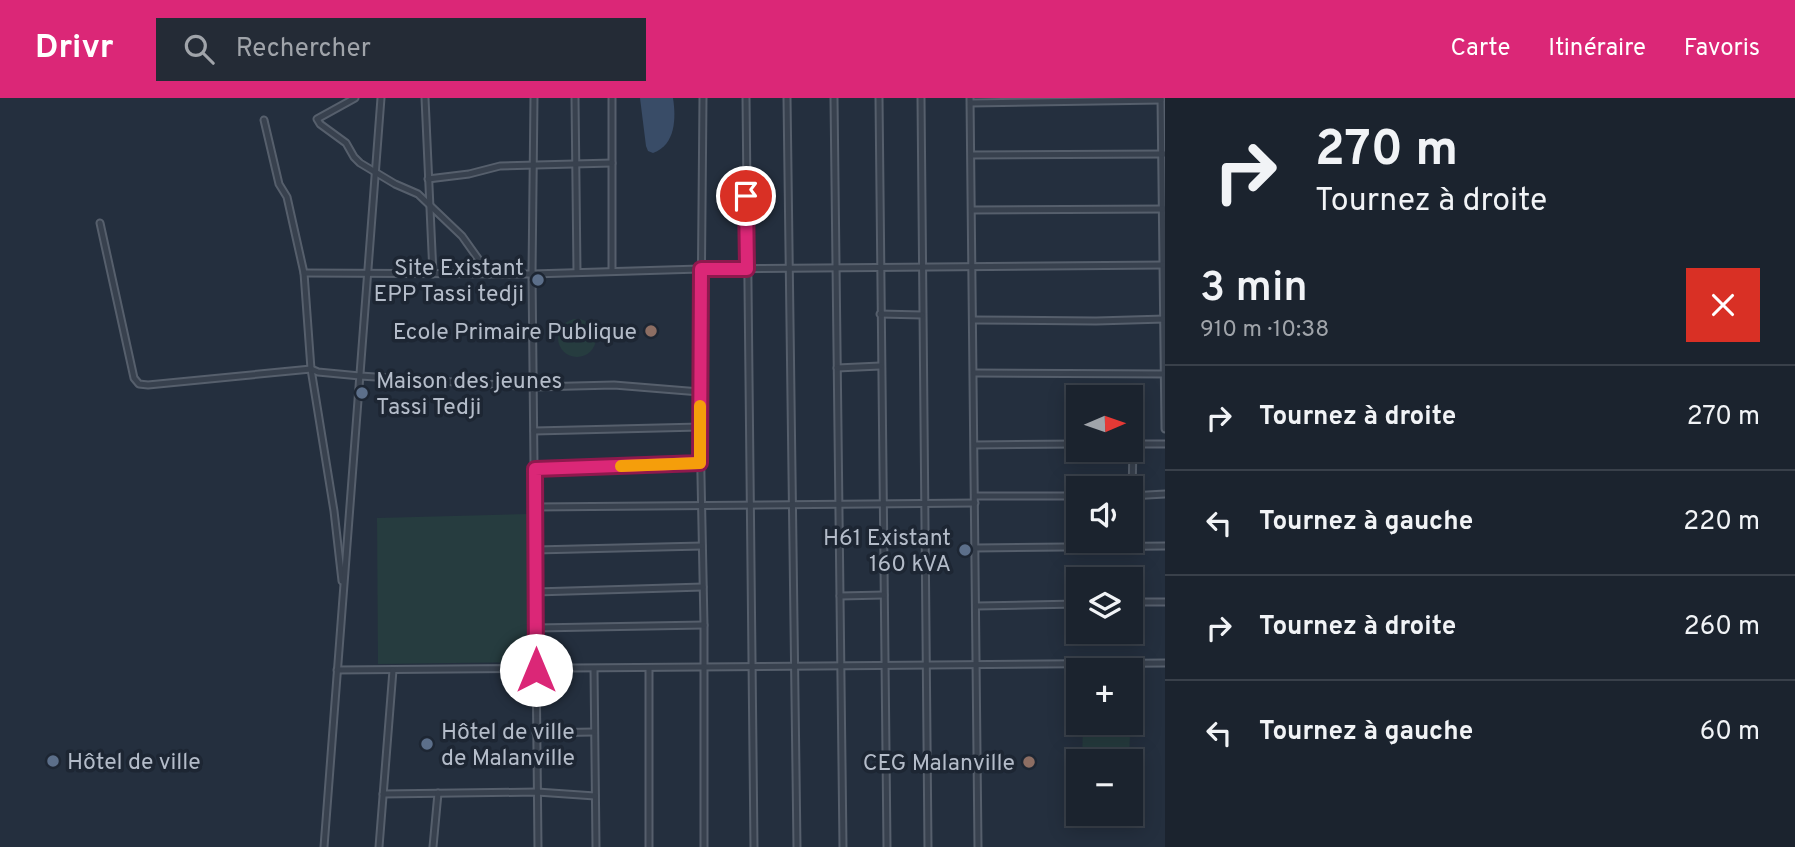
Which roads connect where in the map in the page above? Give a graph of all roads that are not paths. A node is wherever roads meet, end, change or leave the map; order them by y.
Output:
1 (355, 98) edge
2 (381, 98) edge
3 (425, 98) edge
4 (534, 98) edge
5 (575, 98) edge
6 (612, 98) edge
7 (703, 98) edge
8 (746, 98) edge
9 (787, 98) edge
10 (834, 98) edge
11 (879, 98) edge
12 (921, 98) edge
13 (1161, 99) edge
14 (971, 101) edge
15 (264, 120) dead end
16 (1163, 154) edge
17 (971, 155) junction
18 (575, 163) junction
19 (612, 163) junction
20 (533, 164) junction
21 (376, 173) junction
22 (428, 179) junction
23 (430, 206) junction
24 (1164, 209) edge
25 (972, 211) junction
26 (100, 223) dead end
27 (1164, 265) edge
28 (923, 267) junction
29 (974, 267) junction
30 (789, 268) junction
31 (836, 268) junction
32 (880, 268) junction
33 (701, 269) junction
34 (747, 269) junction
35 (612, 271) junction
36 (577, 272) junction
37 (304, 273) junction
38 (368, 273) junction
39 (433, 274) junction
40 (489, 274) junction
41 (532, 274) junction
42 (880, 314) junction
43 (922, 315) junction
44 (1164, 319) edge
45 (974, 320) junction
46 (880, 366) junction
47 (837, 368) junction
48 (311, 369) junction
49 (974, 373) junction
50 (1165, 374) edge
51 (360, 376) junction
52 (534, 387) junction
53 (700, 392) junction
54 (699, 427) junction
55 (1165, 429) edge
56 (534, 431) junction
57 (1066, 444) edge
58 (1143, 444) edge
59 (1165, 444) edge
60 (975, 445) junction
61 (700, 463) junction
62 (535, 469) junction
63 (1165, 494) edge
64 (1143, 495) edge
65 (1066, 496) edge
66 (975, 499) junction
67 (750, 503) junction
68 (839, 503) junction
69 (884, 503) junction
70 (924, 503) junction
71 (701, 505) junction
72 (792, 505) junction
73 (535, 507) junction
74 (702, 546) junction
75 (1143, 546) edge
76 (1165, 546) edge
77 (1066, 547) edge
78 (976, 548) junction
79 (535, 550) junction
80 (703, 587) junction
81 (535, 592) junction
82 (343, 594) junction
83 (884, 595) junction
84 (840, 596) junction
85 (1143, 602) edge
86 (1165, 602) edge
87 (1066, 604) edge
88 (976, 606) junction
89 (704, 625) junction
90 (536, 628) junction
91 (1165, 663) edge
92 (978, 665) junction
93 (884, 666) junction
94 (927, 666) junction
95 (753, 667) junction
96 (840, 667) junction
97 (705, 668) junction
98 (794, 668) junction
99 (594, 669) junction
100 (649, 669) junction
101 (337, 670) junction
102 (393, 670) junction
103 (536, 670) junction
104 (594, 732) junction
105 (536, 733) junction
106 (438, 793) junction
107 (537, 793) junction
108 (383, 794) junction
109 (595, 796) junction
110 (324, 847) edge
111 (379, 847) edge
112 (433, 847) edge
113 (538, 847) edge
114 (596, 847) edge
115 (649, 847) edge
116 (704, 847) edge
117 (754, 847) edge
118 (797, 847) edge
119 (843, 847) edge
120 (887, 847) edge
121 (928, 847) edge
122 (978, 847) edge

1 - 21 street
2 - 21 street
3 - 22 street
4 - 20 street
5 - 18 street
6 - 19 street
7 - 33 street
8 - 34 street
9 - 30 street
10 - 31 street
11 - 32 street
12 - 28 street
13 - 14 street
13 - 16 street
14 - 17 street
15 - 37 street
16 - 17 street
16 - 24 street
17 - 25 street
18 - 19 street
18 - 20 street
18 - 36 street
19 - 35 street
20 - 22 street
20 - 41 street
21 - 23 street
21 - 38 street
22 - 23 street
23 - 39 street
23 - 40 street
24 - 25 street
24 - 27 street
25 - 29 street
26 - 48 street
27 - 29 street
27 - 44 street
28 - 29 street
28 - 32 street
28 - 43 street
29 - 45 street
30 - 31 street
30 - 34 street
30 - 72 street
31 - 32 street
31 - 47 street
32 - 42 street
33 - 34 street
33 - 35 street
33 - 53 street
34 - 67 street
35 - 36 street
36 - 41 street
37 - 38 street
37 - 48 street
38 - 39 street
38 - 51 street
39 - 40 street
40 - 41 street
41 - 52 street
42 - 43 street
42 - 46 street
43 - 70 street
44 - 45 street
44 - 50 street
45 - 49 street
46 - 47 street
46 - 69 street
47 - 68 street
48 - 51 street
48 - 82 street
49 - 50 street
49 - 60 street
50 - 55 street
51 - 52 street
51 - 82 street
52 - 53 street
52 - 56 street
53 - 54 street
54 - 56 street
54 - 61 street
56 - 62 street
57 - 60 street
58 - 59 street
60 - 66 street
61 - 62 street
61 - 71 street
62 - 73 street
63 - 64 street
65 - 66 street
66 - 70 street
66 - 78 street
67 - 71 street
67 - 72 street
67 - 95 street
68 - 69 street
68 - 72 street
68 - 84 street
69 - 70 street
69 - 83 street
70 - 94 street
71 - 73 street
71 - 74 street
72 - 98 street
73 - 79 street
74 - 79 street
74 - 80 street
75 - 76 street
77 - 78 street
78 - 88 street
79 - 81 street
80 - 81 street
80 - 89 street
81 - 90 street
82 - 101 street
83 - 84 street
83 - 93 street
84 - 96 street
85 - 86 street
87 - 88 street
88 - 92 street
89 - 90 street
89 - 97 street
90 - 103 street
91 - 92 street
92 - 94 street
92 - 122 street
93 - 94 street
93 - 96 street
93 - 120 street
94 - 121 street
95 - 97 street
95 - 98 street
95 - 117 street
96 - 98 street
96 - 119 street
97 - 100 street
97 - 116 street
98 - 118 street
99 - 100 street
99 - 103 street
99 - 104 street
100 - 115 street
101 - 102 street
101 - 110 street
102 - 103 street
102 - 108 street
103 - 105 street
104 - 105 street
104 - 109 street
105 - 107 street
106 - 107 street
106 - 108 street
106 - 112 street
107 - 109 street
107 - 113 street
108 - 111 street
109 - 114 street

